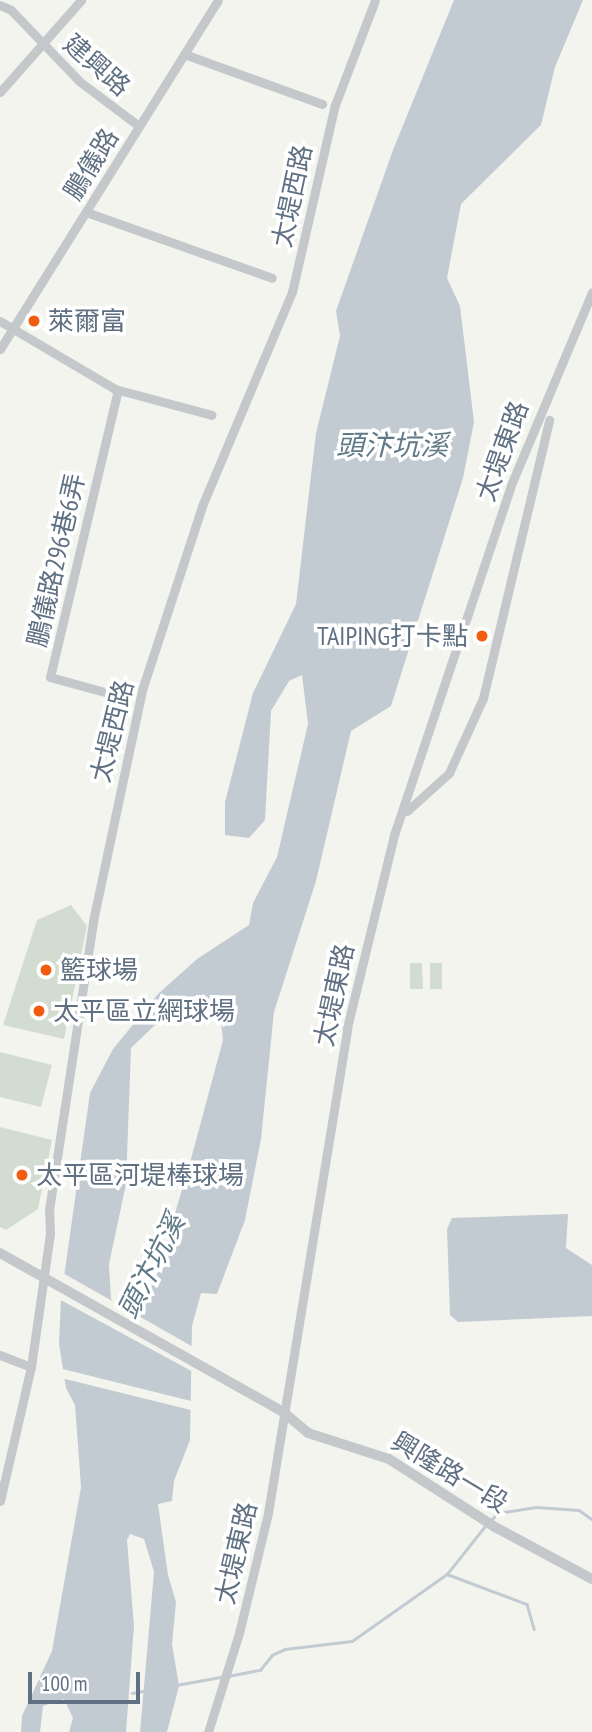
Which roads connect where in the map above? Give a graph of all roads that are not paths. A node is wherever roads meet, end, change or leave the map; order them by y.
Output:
1 (81, 0) edge
2 (218, 0) edge
3 (375, 0) edge
4 (0, 5) edge
5 (42, 45) junction
6 (184, 54) junction
7 (0, 92) edge
8 (323, 104) dead end
9 (139, 126) junction
10 (86, 212) junction
11 (272, 278) dead end
12 (592, 292) edge
13 (588, 314) edge
14 (0, 321) edge
15 (12, 330) junction
16 (0, 349) edge
17 (118, 390) junction
18 (212, 415) dead end
19 (549, 420) dead end
20 (112, 694) dead end
21 (407, 811) dead end
22 (0, 1253) edge
23 (43, 1276) junction
24 (0, 1355) edge
25 (31, 1367) junction
26 (282, 1411) junction
27 (0, 1501) edge
28 (592, 1579) edge
29 (208, 1732) edge

1 - 5 street
2 - 6 street, 鵬儀路
3 - 23 street, 太堤西路
4 - 5 street, 建興路
5 - 7 street
5 - 9 street, 建興路
6 - 8 street
6 - 9 street, 鵬儀路
9 - 10 street, 鵬儀路
10 - 11 street
10 - 15 street, 鵬儀路
12 - 13 street, 太堤東路
13 - 26 street, 太堤東路
14 - 15 street
15 - 16 street, 鵬儀路
15 - 17 street
17 - 18 street
17 - 20 street, 鵬儀路296巷6弄
19 - 21 street
22 - 23 street, 興隆路一段
23 - 25 street, 太堤西路
23 - 26 street, 興隆路一段
24 - 25 street
25 - 27 street, 太堤西路
26 - 28 street, 興隆路一段
26 - 29 street, 太堤東路

